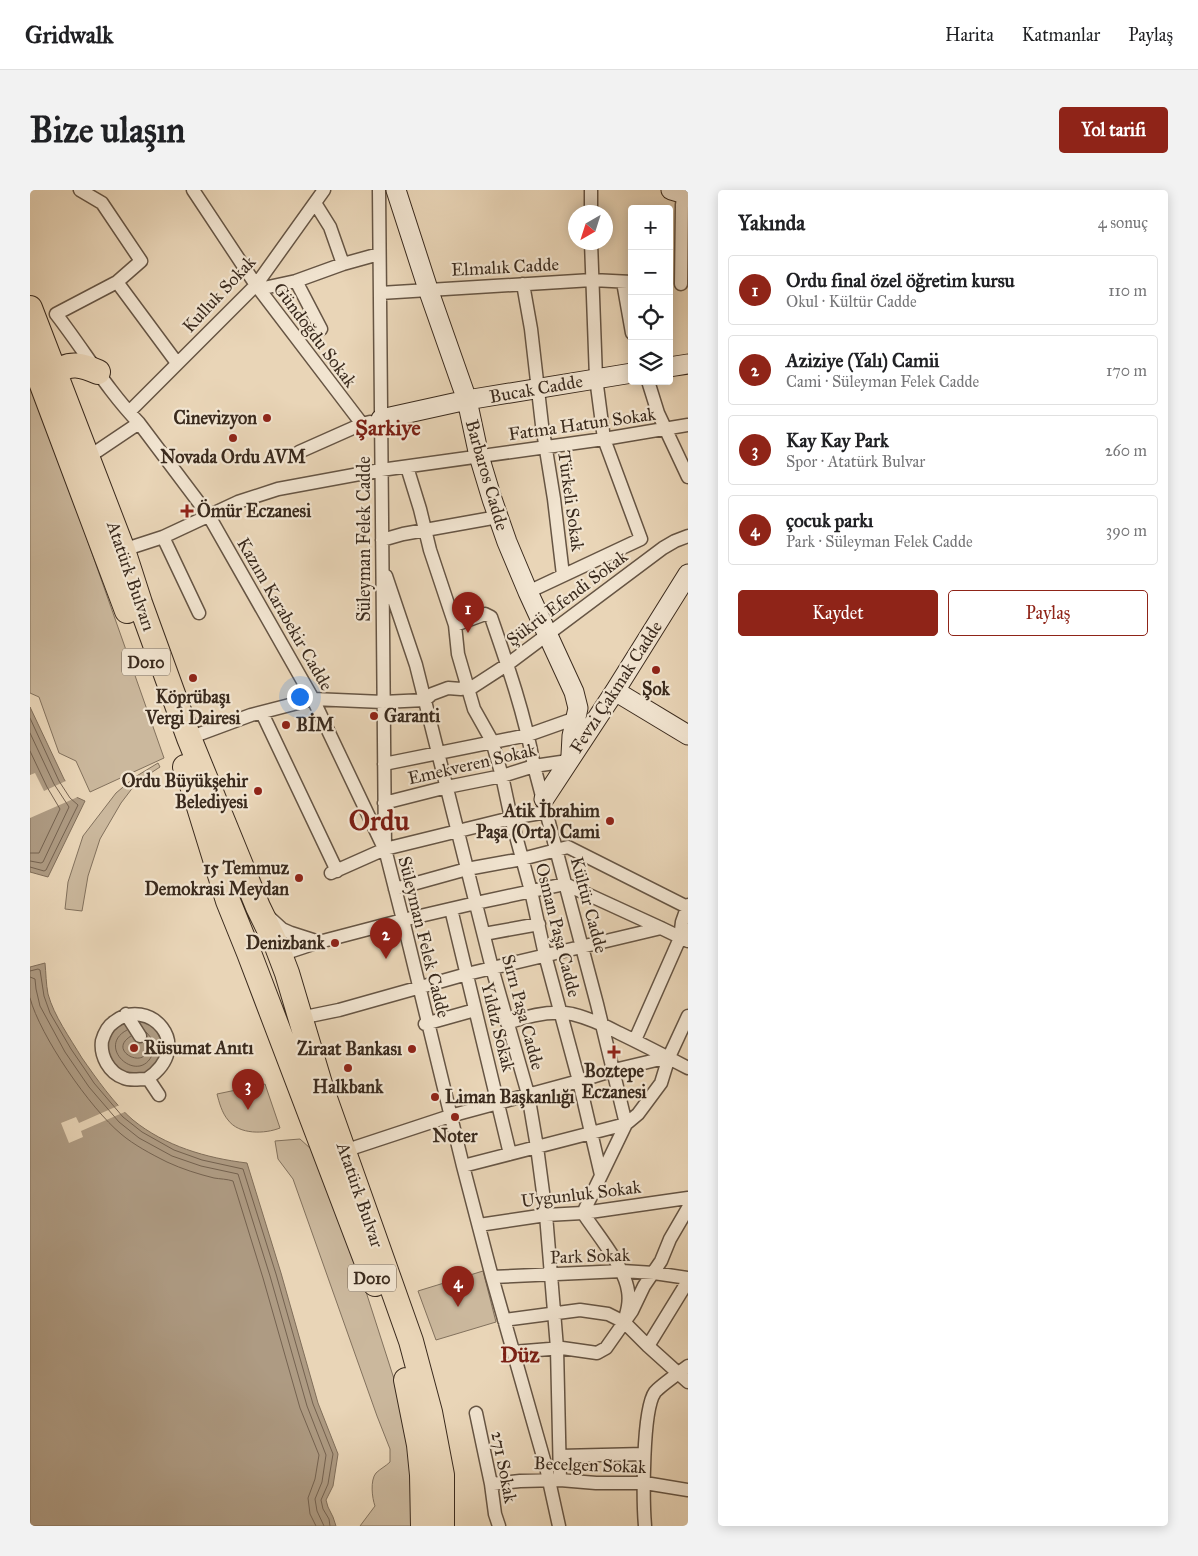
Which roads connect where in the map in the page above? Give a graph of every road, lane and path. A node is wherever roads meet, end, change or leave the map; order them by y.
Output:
1 (80, 190) edge
2 (193, 190) edge
3 (324, 190) edge
4 (379, 190) edge
5 (396, 190) edge
6 (591, 190) edge
7 (682, 192) edge
8 (315, 203) junction
9 (591, 205) edge
10 (591, 250) edge
11 (379, 254) junction
12 (343, 264) junction
13 (592, 280) junction
14 (296, 281) junction
15 (117, 282) junction
16 (627, 282) edge
17 (523, 284) junction
18 (679, 284) edge
19 (258, 287) junction
20 (428, 289) junction
21 (380, 293) junction
22 (628, 295) edge
23 (30, 308) edge
24 (321, 329) dead end
25 (30, 353) edge
26 (177, 363) junction
27 (688, 364) edge
28 (673, 366) edge
29 (98, 372) junction
30 (56, 374) junction
31 (628, 374) edge
32 (596, 378) junction
33 (649, 385) edge
34 (538, 388) junction
35 (467, 400) junction
36 (129, 412) junction
37 (381, 419) junction
38 (139, 423) junction
39 (362, 424) junction
40 (688, 425) edge
41 (666, 429) junction
42 (604, 439) junction
43 (545, 447) junction
44 (299, 452) dead end
45 (479, 456) junction
46 (87, 458) junction
47 (407, 467) junction
48 (381, 470) junction
49 (688, 477) edge
50 (209, 516) junction
51 (498, 517) junction
52 (425, 530) junction
53 (688, 536) edge
54 (162, 537) junction
55 (382, 540) junction
56 (123, 550) junction
57 (382, 566) junction
58 (688, 574) edge
59 (563, 575) junction
60 (528, 592) junction
61 (199, 613) dead end
62 (455, 626) junction
63 (548, 634) junction
64 (508, 664) junction
65 (468, 690) junction
66 (615, 691) junction
67 (314, 699) junction
68 (425, 700) junction
69 (383, 702) junction
70 (256, 714) junction
71 (576, 718) junction
72 (528, 735) junction
73 (688, 735) edge
74 (190, 738) junction
75 (492, 741) junction
76 (438, 752) junction
77 (570, 758) junction
78 (384, 764) junction
79 (534, 766) junction
80 (502, 776) junction
81 (446, 787) junction
82 (384, 803) junction
83 (545, 805) junction
84 (511, 818) junction
85 (458, 831) junction
86 (384, 849) junction
87 (557, 851) junction
88 (522, 859) junction
89 (467, 869) junction
90 (565, 884) junction
91 (395, 888) junction
92 (531, 890) junction
93 (476, 903) junction
94 (687, 906) edge
95 (258, 907) junction
96 (451, 909) junction
97 (403, 920) junction
98 (538, 924) junction
99 (661, 928) junction
100 (484, 934) junction
101 (685, 936) edge
102 (289, 937) junction
103 (319, 942) junction
104 (582, 946) junction
105 (545, 955) junction
106 (492, 968) junction
107 (256, 973) joint
108 (467, 974) junction
109 (420, 987) junction
110 (475, 1010) junction
111 (561, 1014) junction
112 (127, 1016) junction
113 (688, 1016) edge
114 (300, 1018) junction
115 (507, 1022) junction
116 (426, 1023) junction
117 (602, 1024) junction
118 (276, 1026) junction
119 (140, 1036) dead end
120 (636, 1040) junction
121 (669, 1057) junction
122 (688, 1068) edge
123 (614, 1070) junction
124 (147, 1079) junction
125 (580, 1081) junction
126 (159, 1094) dead end
127 (528, 1094) junction
128 (498, 1104) junction
129 (450, 1116) junction
130 (626, 1124) junction
131 (592, 1134) junction
132 (538, 1147) junction
133 (344, 1151) junction
134 (510, 1154) junction
135 (463, 1166) junction
136 (600, 1175) junction
137 (688, 1198) edge
138 (688, 1208) edge
139 (583, 1213) junction
140 (546, 1215) junction
141 (479, 1225) junction
142 (622, 1271) junction
143 (654, 1273) junction
144 (551, 1274) junction
145 (492, 1277) junction
146 (688, 1280) edge
147 (554, 1313) junction
148 (504, 1320) junction
149 (624, 1322) junction
150 (648, 1346) junction
151 (556, 1348) junction
152 (513, 1352) junction
153 (683, 1370) edge
154 (688, 1382) edge
155 (476, 1413) dead end
156 (644, 1454) junction
157 (560, 1456) junction
158 (554, 1480) junction
159 (644, 1483) junction
160 (491, 1484) junction
161 (688, 1490) edge
162 (422, 1526) edge
163 (442, 1526) edge
164 (499, 1526) edge
165 (559, 1526) edge
166 (645, 1526) edge

1 - 15 street
2 - 19 street, Gündoğdu Sokak
3 - 8 street, Kulluk Sokak
4 - 11 street, Süleyman Felek Cadde
5 - 20 street, Barbaros Cadde
6 - 9 street
7 - 18 street
8 - 12 street
8 - 19 street, Kulluk Sokak
10 - 13 street
11 - 12 street
11 - 21 street, Süleyman Felek Cadde
12 - 14 street
13 - 16 street, Elmalık Cadde
13 - 17 street, Elmalık Cadde
13 - 32 street
14 - 19 street
14 - 24 street
15 - 26 street
15 - 29 street, Kazım Karabekir Cadde
16 - 22 street
17 - 20 street, Elmalık Cadde
17 - 34 street, Türkeli Sokak
19 - 26 street, Kulluk Sokak
19 - 39 street, Gündoğdu Sokak
20 - 21 street, Elmalık Cadde
20 - 35 street, Barbaros Cadde
21 - 37 street, Süleyman Felek Cadde
23 - 30 highway, Atatürk Bulvarı / D010
25 - 107 highway, Atatürk Bulvarı / D010
26 - 36 street, Kulluk Sokak
27 - 28 street
29 - 30 highway
29 - 36 street, Kazım Karabekir Cadde
30 - 46 highway, Atatürk Bulvarı / D010
31 - 32 street, Bucak Cadde
32 - 34 street, Bucak Cadde
32 - 42 street
33 - 41 street
34 - 35 street, Bucak Cadde
34 - 43 street, Türkeli Sokak
35 - 37 street, Bucak Cadde
35 - 45 street, Barbaros Cadde
36 - 38 street, Kazım Karabekir Cadde
37 - 39 street, Bucak Cadde
37 - 48 street, Süleyman Felek Cadde
38 - 46 street
38 - 50 street, Kazım Karabekir Cadde
39 - 44 street, Bucak Cadde
40 - 41 street, Fatma Hatun Sokak
41 - 42 street, Fatma Hatun Sokak
41 - 49 street
42 - 43 street, Fatma Hatun Sokak
42 - 59 street
43 - 45 street, Fatma Hatun Sokak
43 - 59 street, Türkeli Sokak
45 - 47 street, Fatma Hatun Sokak
45 - 51 street, Barbaros Cadde
46 - 56 highway, Atatürk Bulvarı / D010
47 - 48 street, Fatma Hatun Sokak
47 - 52 street, Osman Paşa Cadde
48 - 50 street, Fatma Hatun Sokak
48 - 55 street, Süleyman Felek Cadde
50 - 54 street, Fatma Hatun Sokak
50 - 67 street, Kazım Karabekir Cadde
51 - 52 street
51 - 60 street, Barbaros Cadde
52 - 55 street
52 - 62 street, Osman Paşa Cadde
53 - 63 street, Şükrü Efendi Sokak
54 - 56 street, Fatma Hatun Sokak
54 - 61 street
55 - 57 street, Süleyman Felek Cadde
56 - 74 highway, Atatürk Bulvarı / D010
57 - 68 street, Sırrı Paşa Cadde
57 - 69 street, Süleyman Felek Cadde
58 - 66 street, Fevzi Çakmak Cadde
59 - 60 street
60 - 63 street, Barbaros Cadde
62 - 64 street, Kültür Cadde
62 - 65 street, Osman Paşa Cadde
63 - 64 street, Şükrü Efendi Sokak
63 - 71 street, Barbaros Cadde
64 - 65 street, Şükrü Efendi Sokak
64 - 72 street, Kültür Cadde
65 - 68 street
65 - 75 street, Osman Paşa Cadde
66 - 73 street
66 - 77 street, Fevzi Çakmak Cadde
67 - 69 street
67 - 70 street
67 - 86 street, Kazım Karabekir Cadde
68 - 69 street
68 - 76 street, Sırrı Paşa Cadde
69 - 78 street, Süleyman Felek Cadde
70 - 74 street
70 - 86 street
71 - 72 street
71 - 77 street, Barbaros Cadde
72 - 75 street
72 - 79 street, Kültür Cadde
74 - 95 highway, Atatürk Bulvarı / D010
75 - 76 street
75 - 80 street, Osman Paşa Cadde
76 - 78 street
76 - 81 street, Sırrı Paşa Cadde
77 - 79 street, Emekveren Sokak
77 - 83 street, Fevzi Çakmak Cadde
78 - 82 street, Süleyman Felek Cadde
79 - 80 street, Emekveren Sokak
79 - 83 street, Kültür Cadde
80 - 81 street, Emekveren Sokak
80 - 84 street, Osman Paşa Cadde
81 - 82 street, Emekveren Sokak
81 - 85 street, Sırrı Paşa Cadde
82 - 86 street, Süleyman Felek Cadde
83 - 84 street
83 - 87 street, Kültür Cadde
84 - 85 street
84 - 88 street, Osman Paşa Cadde
85 - 86 street
85 - 89 street, Sırrı Paşa Cadde
86 - 91 street, Süleyman Felek Cadde
87 - 88 street
87 - 90 street, Kültür Cadde
87 - 94 street
88 - 89 street
88 - 92 street, Osman Paşa Cadde
89 - 91 street
89 - 93 street, Sırrı Paşa Cadde
90 - 92 street
90 - 99 street
90 - 104 street, Kültür Cadde
91 - 97 street, Süleyman Felek Cadde
92 - 93 street
92 - 98 street, Osman Paşa Cadde
93 - 96 street
93 - 100 street, Sırrı Paşa Cadde
94 - 101 street
95 - 102 highway, Atatürk Bulvarı / D010
95 - 103 street
96 - 97 street
96 - 108 street, Yıldız Sokak
97 - 103 street
97 - 109 street, Süleyman Felek Cadde
98 - 100 street
98 - 105 street, Osman Paşa Cadde
99 - 101 street
99 - 104 street
100 - 106 street, Sırrı Paşa Cadde
101 - 120 street
102 - 103 street
102 - 114 highway, Atatürk Bulvar
104 - 105 street
104 - 117 street, Kültür Cadde
105 - 106 street
105 - 111 street, Osman Paşa Cadde
106 - 108 street
106 - 115 street, Sırrı Paşa Cadde
107 - 118 highway, Atatürk Bulvar / D010
108 - 109 street
108 - 110 street, Yıldız Sokak
109 - 114 street
109 - 116 street, Süleyman Felek Cadde
110 - 116 street
110 - 128 street, Yıldız Sokak
111 - 115 street
111 - 117 street
111 - 125 street, Osman Paşa Cadde
112 - 119 street
112 - 124 street
112 - 124 street
113 - 121 street
114 - 118 highway
114 - 133 highway, Atatürk Bulvar
115 - 127 street, Sırrı Paşa Cadde
116 - 129 street, Süleyman Felek Cadde
117 - 120 street
117 - 123 street, Kültür Cadde
118 - 162 highway, Atatürk Bulvar / D010
120 - 121 street
121 - 122 street
121 - 123 street
121 - 130 street
123 - 125 street
123 - 130 street, Kültür Cadde
124 - 126 street
125 - 127 street
125 - 131 street, Osman Paşa Cadde
127 - 128 street
127 - 132 street, Sırrı Paşa Cadde
128 - 129 street
128 - 134 street, Yıldız Sokak
129 - 133 street
129 - 135 street, Süleyman Felek Cadde
130 - 131 street
130 - 136 street
131 - 132 street
131 - 136 street, Osman Paşa Cadde
132 - 134 street
132 - 140 street, Sırrı Paşa Cadde
133 - 163 highway, Atatürk Bulvar
134 - 135 street
135 - 141 street, Süleyman Felek Cadde
136 - 139 street
137 - 139 street, Uygunluk Sokak
138 - 143 street
139 - 140 street, Uygunluk Sokak
139 - 142 street
140 - 141 street, Uygunluk Sokak
140 - 144 street, Sırrı Paşa Cadde
141 - 145 street, Süleyman Felek Cadde
142 - 143 street, Park Sokak
142 - 144 street, Park Sokak
142 - 149 street
143 - 146 street, Park Sokak
143 - 149 street
144 - 145 street, Park Sokak
144 - 147 street, Sırrı Paşa Cadde
145 - 148 street, Süleyman Felek Cadde
146 - 150 street
147 - 148 street
147 - 149 street
147 - 151 street, Sırrı Paşa Cadde
148 - 152 street, Süleyman Felek Cadde
149 - 150 street
149 - 151 street
150 - 153 street
151 - 152 street
151 - 157 street, Sırrı Paşa Cadde
152 - 158 street, Süleyman Felek Cadde
153 - 154 street
153 - 156 street
155 - 160 street, 271 Sokak
156 - 157 street
156 - 159 street
157 - 158 street, Sırrı Paşa Cadde
158 - 159 street, Becelgen Sokak
158 - 160 street, Becelgen Sokak
158 - 165 street, Süleyman Felek Cadde
159 - 161 street, Becelgen Sokak
159 - 166 street
160 - 164 street, 271 Sokak

